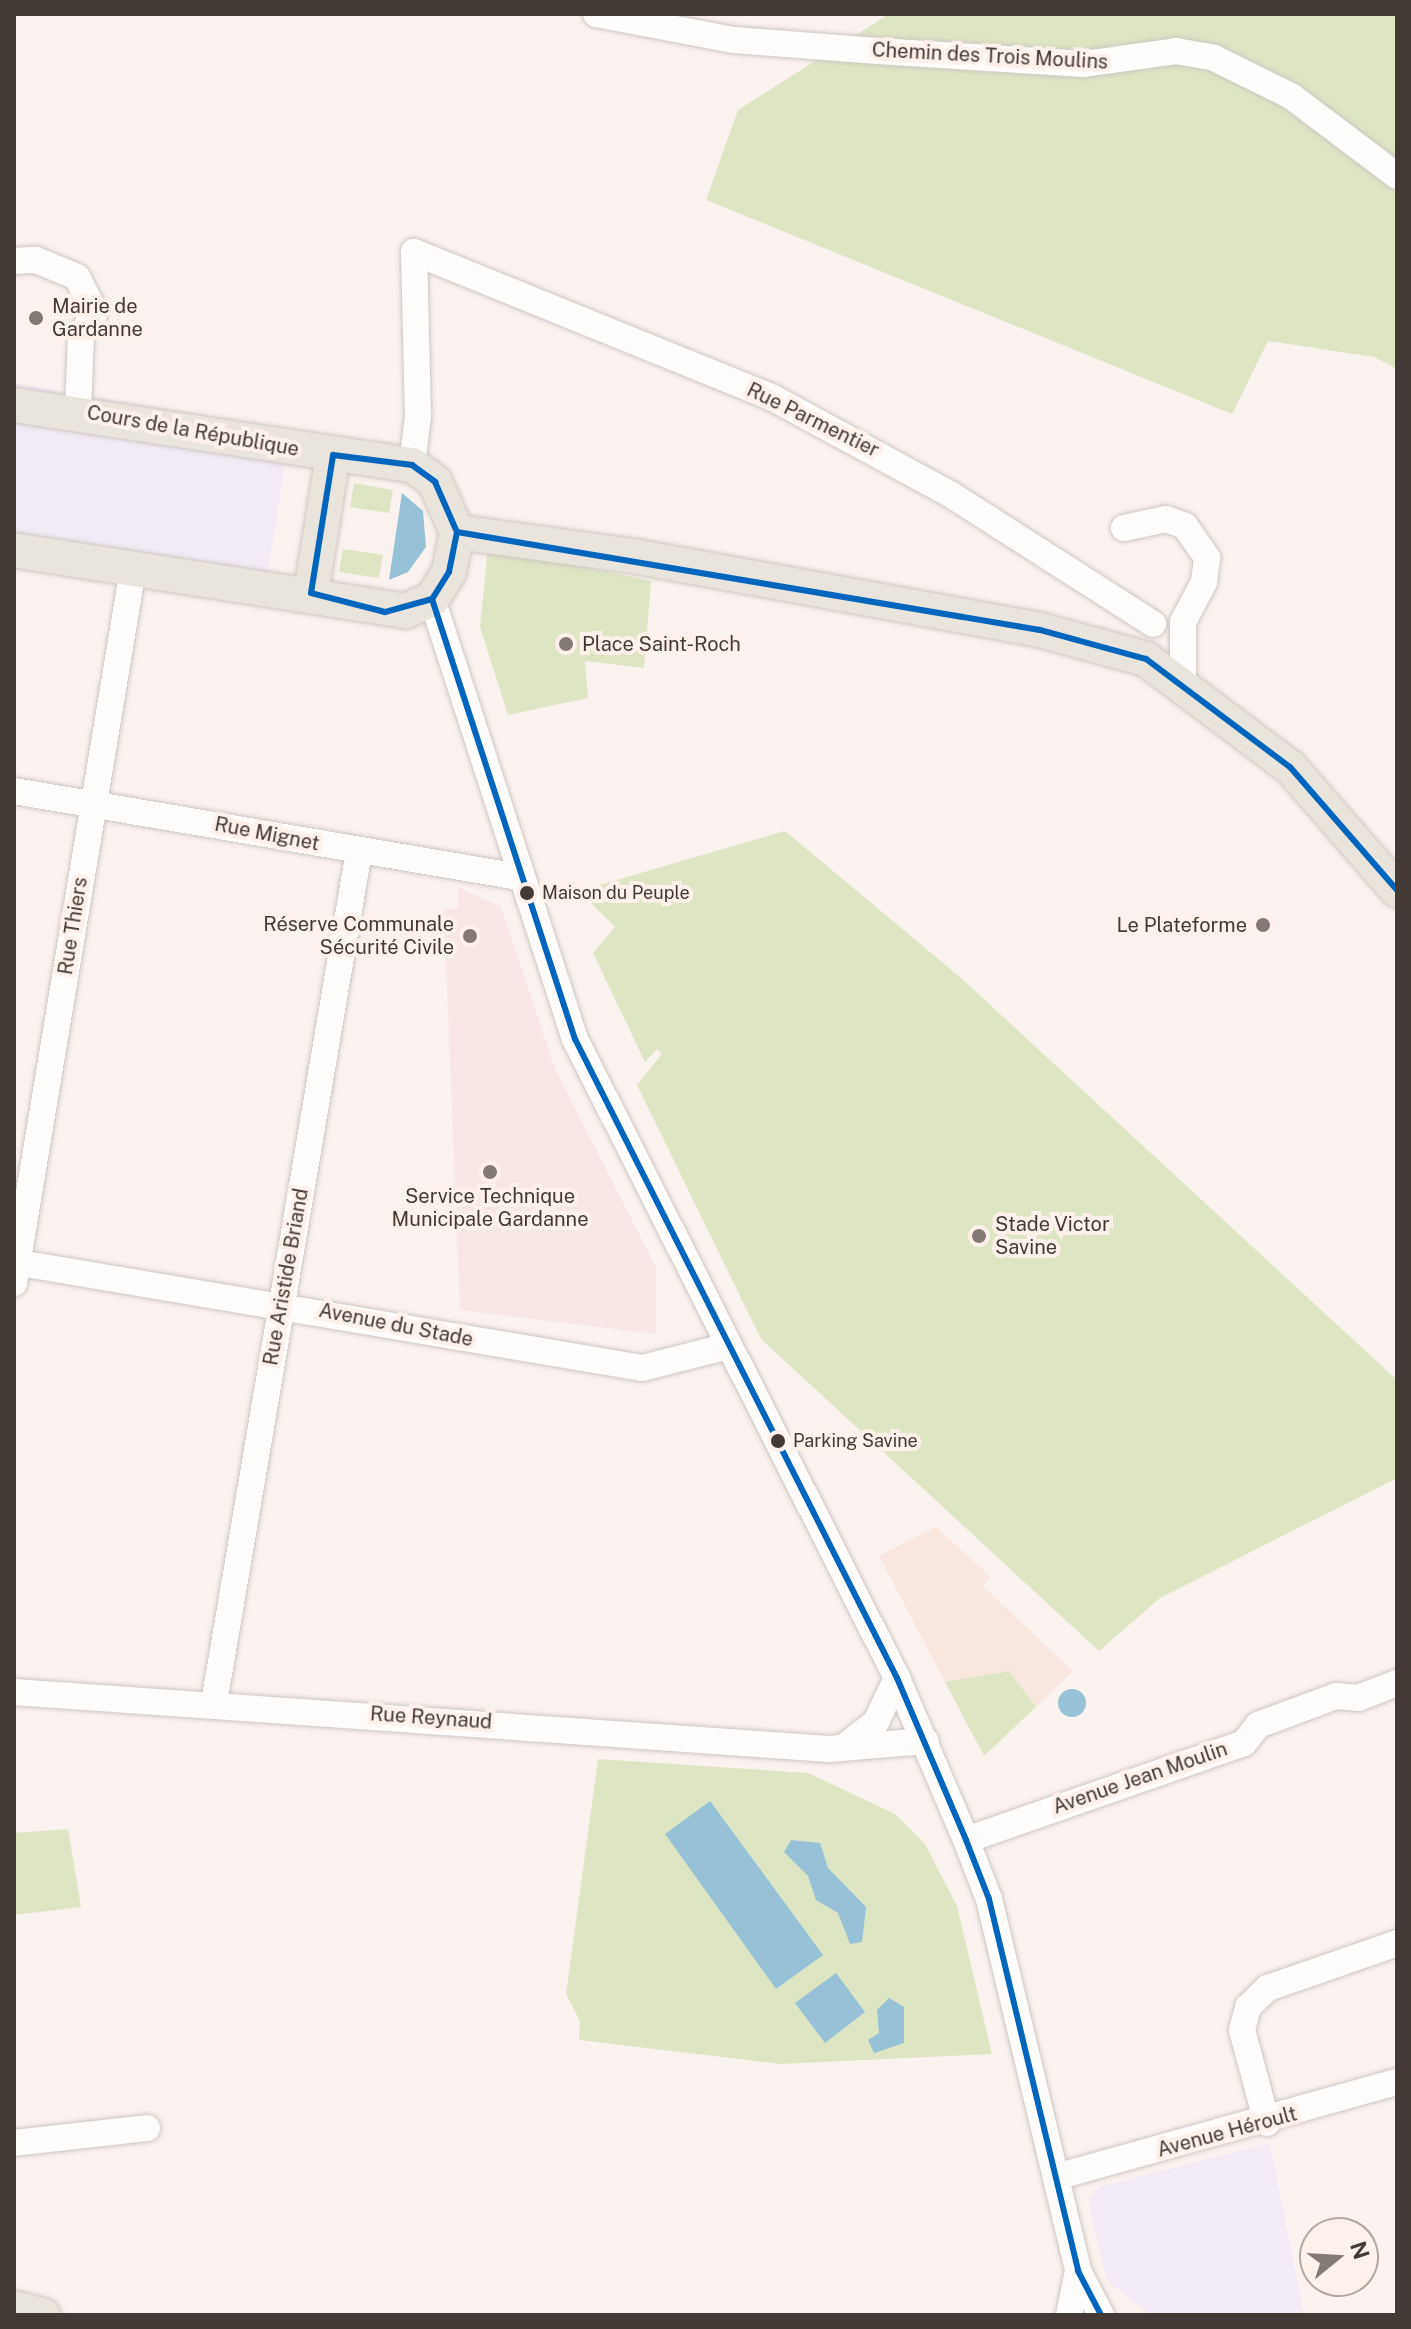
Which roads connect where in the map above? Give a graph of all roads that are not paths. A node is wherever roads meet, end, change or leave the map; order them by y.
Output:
1 (596, 14) edge
2 (1397, 176) edge
3 (14, 261) edge
4 (14, 405) edge
5 (78, 411) junction
6 (333, 455) junction
7 (412, 465) junction
8 (1124, 528) dead end
9 (457, 532) junction
10 (14, 550) edge
11 (133, 569) junction
12 (311, 593) junction
13 (432, 599) junction
14 (1183, 622) junction
15 (1153, 624) junction
16 (1146, 659) junction
17 (1183, 681) junction
18 (14, 791) edge
19 (93, 802) junction
20 (359, 851) junction
21 (1397, 857) edge
22 (519, 877) junction
23 (1397, 890) edge
24 (15, 1269) edge
25 (282, 1303) junction
26 (729, 1346) junction
27 (897, 1678) junction
28 (1397, 1683) edge
29 (14, 1692) edge
30 (214, 1703) junction
31 (926, 1741) junction
32 (848, 1744) junction
33 (966, 1840) junction
34 (1397, 1943) edge
35 (1397, 2082) edge
36 (1267, 2123) junction
37 (147, 2128) dead end
38 (14, 2143) edge
39 (1056, 2177) junction
40 (1078, 2271) junction
41 (14, 2308) edge
42 (43, 2315) edge
43 (1069, 2315) edge
44 (1101, 2315) edge

1 - 2 street, Chemin des Trois Moulins
3 - 5 street
4 - 5 main road, Cours de la République
5 - 6 main road, Cours de la République
6 - 7 main road, Cours de la République
6 - 12 main road
7 - 9 main road
7 - 15 street, Rue Parmentier
8 - 14 street
9 - 13 main road
9 - 16 main road
10 - 11 main road
11 - 12 main road
11 - 19 street, Rue Thiers
12 - 13 main road
13 - 22 street
14 - 15 street
14 - 17 street
15 - 16 street
16 - 17 main road
17 - 21 main road
17 - 23 main road
18 - 19 street, Rue Mignet
19 - 20 street, Rue Mignet
19 - 24 street, Rue Thiers
20 - 22 street, Rue Mignet
20 - 25 street, Rue Aristide Briand
22 - 26 street
24 - 25 street, Avenue du Stade
25 - 26 street, Avenue du Stade
25 - 30 street, Rue Aristide Briand
26 - 27 street
27 - 31 street
27 - 32 street
28 - 33 street, Avenue Jean Moulin
29 - 30 street, Rue Reynaud
30 - 32 street, Rue Reynaud
31 - 32 street, Rue Reynaud
31 - 33 street
33 - 39 street
34 - 36 street
35 - 36 street, Avenue Héroult
36 - 39 street, Avenue Héroult
37 - 38 street
39 - 40 street
40 - 43 street
40 - 44 street
41 - 42 main road

